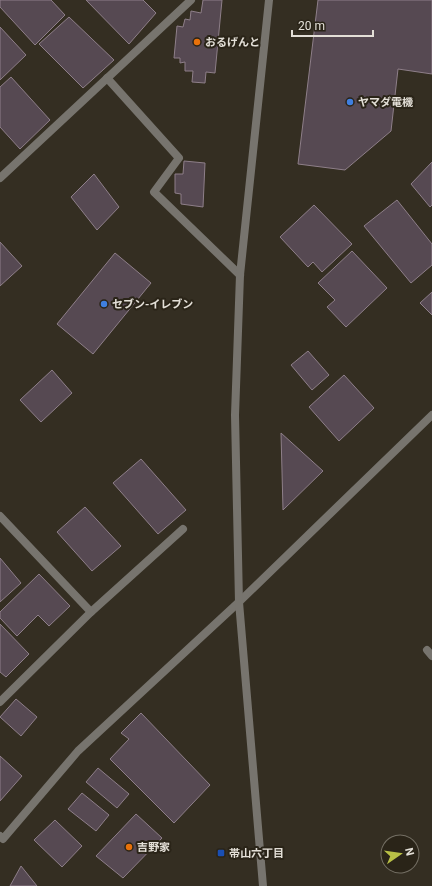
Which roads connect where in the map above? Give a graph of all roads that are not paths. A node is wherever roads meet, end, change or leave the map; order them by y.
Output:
1 (191, 0) edge
2 (269, 0) edge
3 (107, 78) junction
4 (0, 178) edge
5 (240, 275) junction
6 (432, 415) edge
7 (0, 516) edge
8 (183, 528) dead end
9 (238, 602) junction
10 (91, 612) junction
11 (0, 702) edge
12 (0, 836) edge
13 (262, 886) edge

1 - 3 street
2 - 5 street
3 - 4 street
3 - 5 street
5 - 9 street
6 - 9 street
7 - 10 street
8 - 10 street
9 - 12 street
9 - 13 street
10 - 11 street

